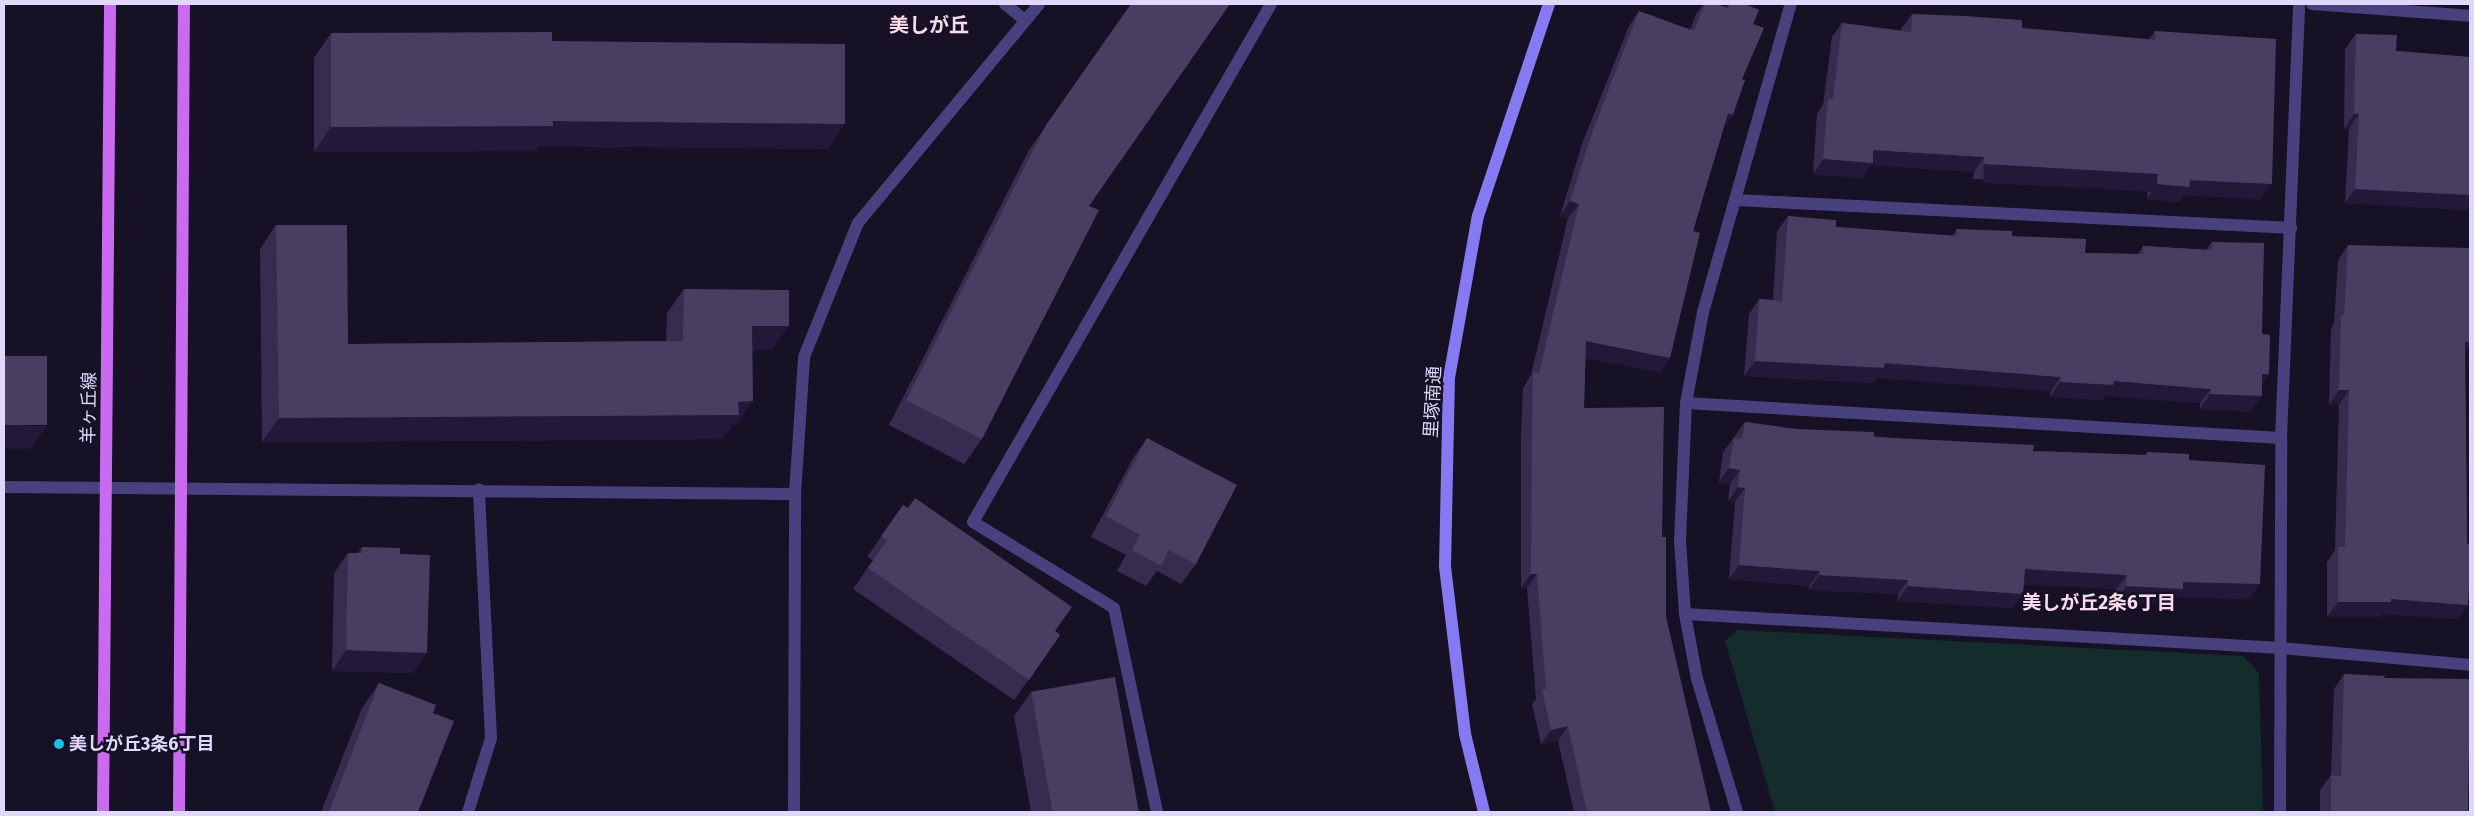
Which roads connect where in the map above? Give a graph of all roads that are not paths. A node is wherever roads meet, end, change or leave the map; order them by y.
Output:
1 (110, 4) edge
2 (184, 4) edge
3 (1005, 4) edge
4 (1038, 4) edge
5 (1270, 4) edge
6 (1549, 4) edge
7 (1792, 4) edge
8 (2299, 4) edge
9 (2312, 4) edge
10 (2470, 16) edge
11 (1025, 20) junction
12 (1736, 200) junction
13 (2291, 228) junction
14 (1686, 403) junction
15 (2281, 438) junction
16 (106, 486) junction
17 (181, 486) junction
18 (4, 487) edge
19 (479, 489) junction
20 (795, 494) junction
21 (1685, 614) junction
22 (2281, 648) junction
23 (2470, 665) edge
24 (103, 812) edge
25 (179, 812) edge
26 (468, 812) edge
27 (794, 812) edge
28 (1157, 812) edge
29 (1484, 812) edge
30 (1736, 812) edge
31 (2280, 812) edge

1 - 16 main road, 羊ヶ丘線
2 - 17 main road
3 - 11 street
4 - 11 street
5 - 28 street
6 - 29 street, 里塚南通
7 - 12 street
8 - 13 street
9 - 10 street
11 - 20 street
12 - 13 street
12 - 14 street
13 - 15 street
14 - 15 street
14 - 21 street
15 - 22 street
16 - 17 street
16 - 18 street
16 - 24 main road, 羊ヶ丘線
17 - 19 street
17 - 25 main road
19 - 20 street
19 - 26 street
20 - 27 street
21 - 22 street
21 - 30 street
22 - 23 street
22 - 31 street

